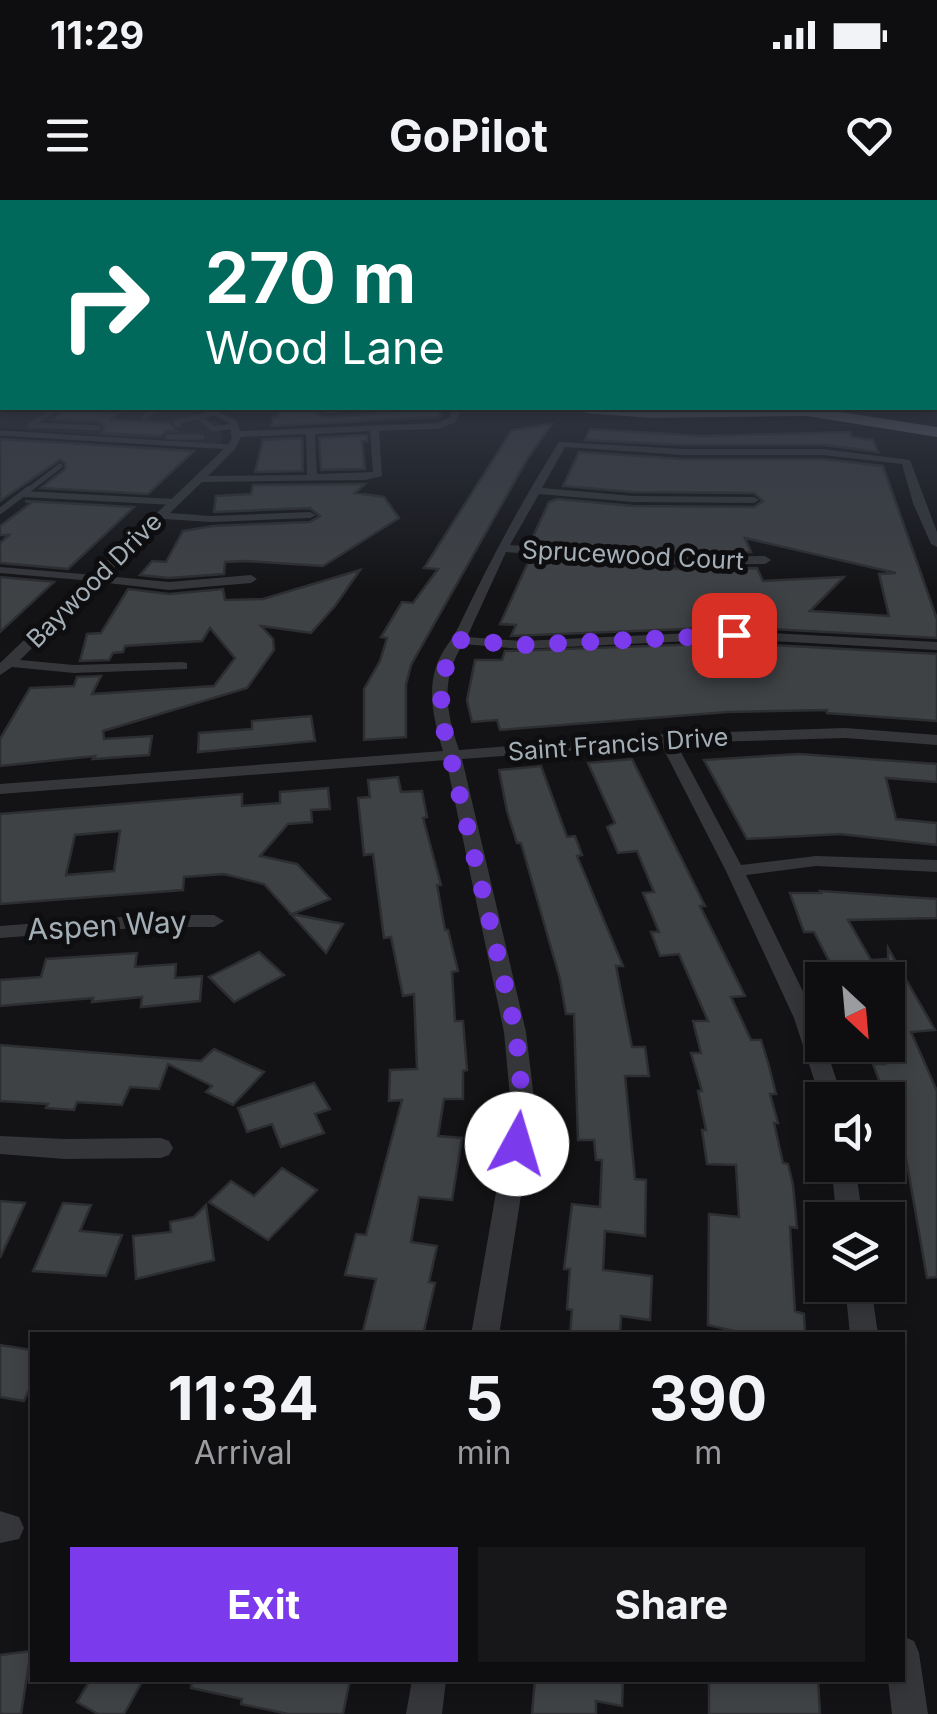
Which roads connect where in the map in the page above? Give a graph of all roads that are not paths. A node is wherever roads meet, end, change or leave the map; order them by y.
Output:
1 (230, 450) edge
2 (311, 450) edge
3 (373, 450) edge
4 (559, 450) edge
5 (651, 450) edge
6 (60, 466) dead end
7 (312, 478) junction
8 (198, 479) junction
9 (534, 490) junction
10 (23, 494) junction
11 (754, 500) dead end
12 (174, 502) junction
13 (0, 511) edge
14 (160, 514) junction
15 (310, 516) dead end
16 (937, 544) edge
17 (502, 548) junction
18 (765, 560) dead end
19 (0, 570) edge
20 (94, 578) junction
21 (251, 579) dead end
22 (460, 640) junction
23 (937, 646) edge
24 (182, 666) dead end
25 (5, 667) edge
26 (666, 740) junction
27 (937, 740) edge
28 (452, 756) junction
29 (0, 788) edge
30 (937, 866) edge
31 (735, 870) junction
32 (214, 922) dead end
33 (0, 932) edge
34 (826, 1082) edge
35 (0, 1145) edge
36 (161, 1148) dead end
37 (860, 1302) edge
38 (486, 1332) edge
39 (864, 1332) edge
40 (905, 1676) edge
41 (430, 1682) edge
42 (424, 1714) edge
43 (910, 1714) edge

1 - 8 street, Baywood Drive
2 - 7 street
3 - 7 street
4 - 9 street
5 - 16 street
6 - 10 lane
7 - 8 street
8 - 12 street, Baywood Drive
9 - 11 street
9 - 17 street
10 - 12 lane
10 - 13 lane
12 - 14 street, Baywood Drive
14 - 15 street
14 - 20 street, Baywood Drive
17 - 18 street, Sprucewood Court
17 - 22 street
19 - 20 lane
20 - 21 street
20 - 25 street, Baywood Drive
22 - 23 street
22 - 28 street
24 - 25 street
26 - 27 street, Saint Francis Drive
26 - 28 street, Saint Francis Drive
26 - 31 street
28 - 29 street, Saint Francis Drive
28 - 38 street
30 - 31 street
31 - 34 street
32 - 33 street, Aspen Way
35 - 36 street
37 - 39 street
40 - 43 street
41 - 42 street

